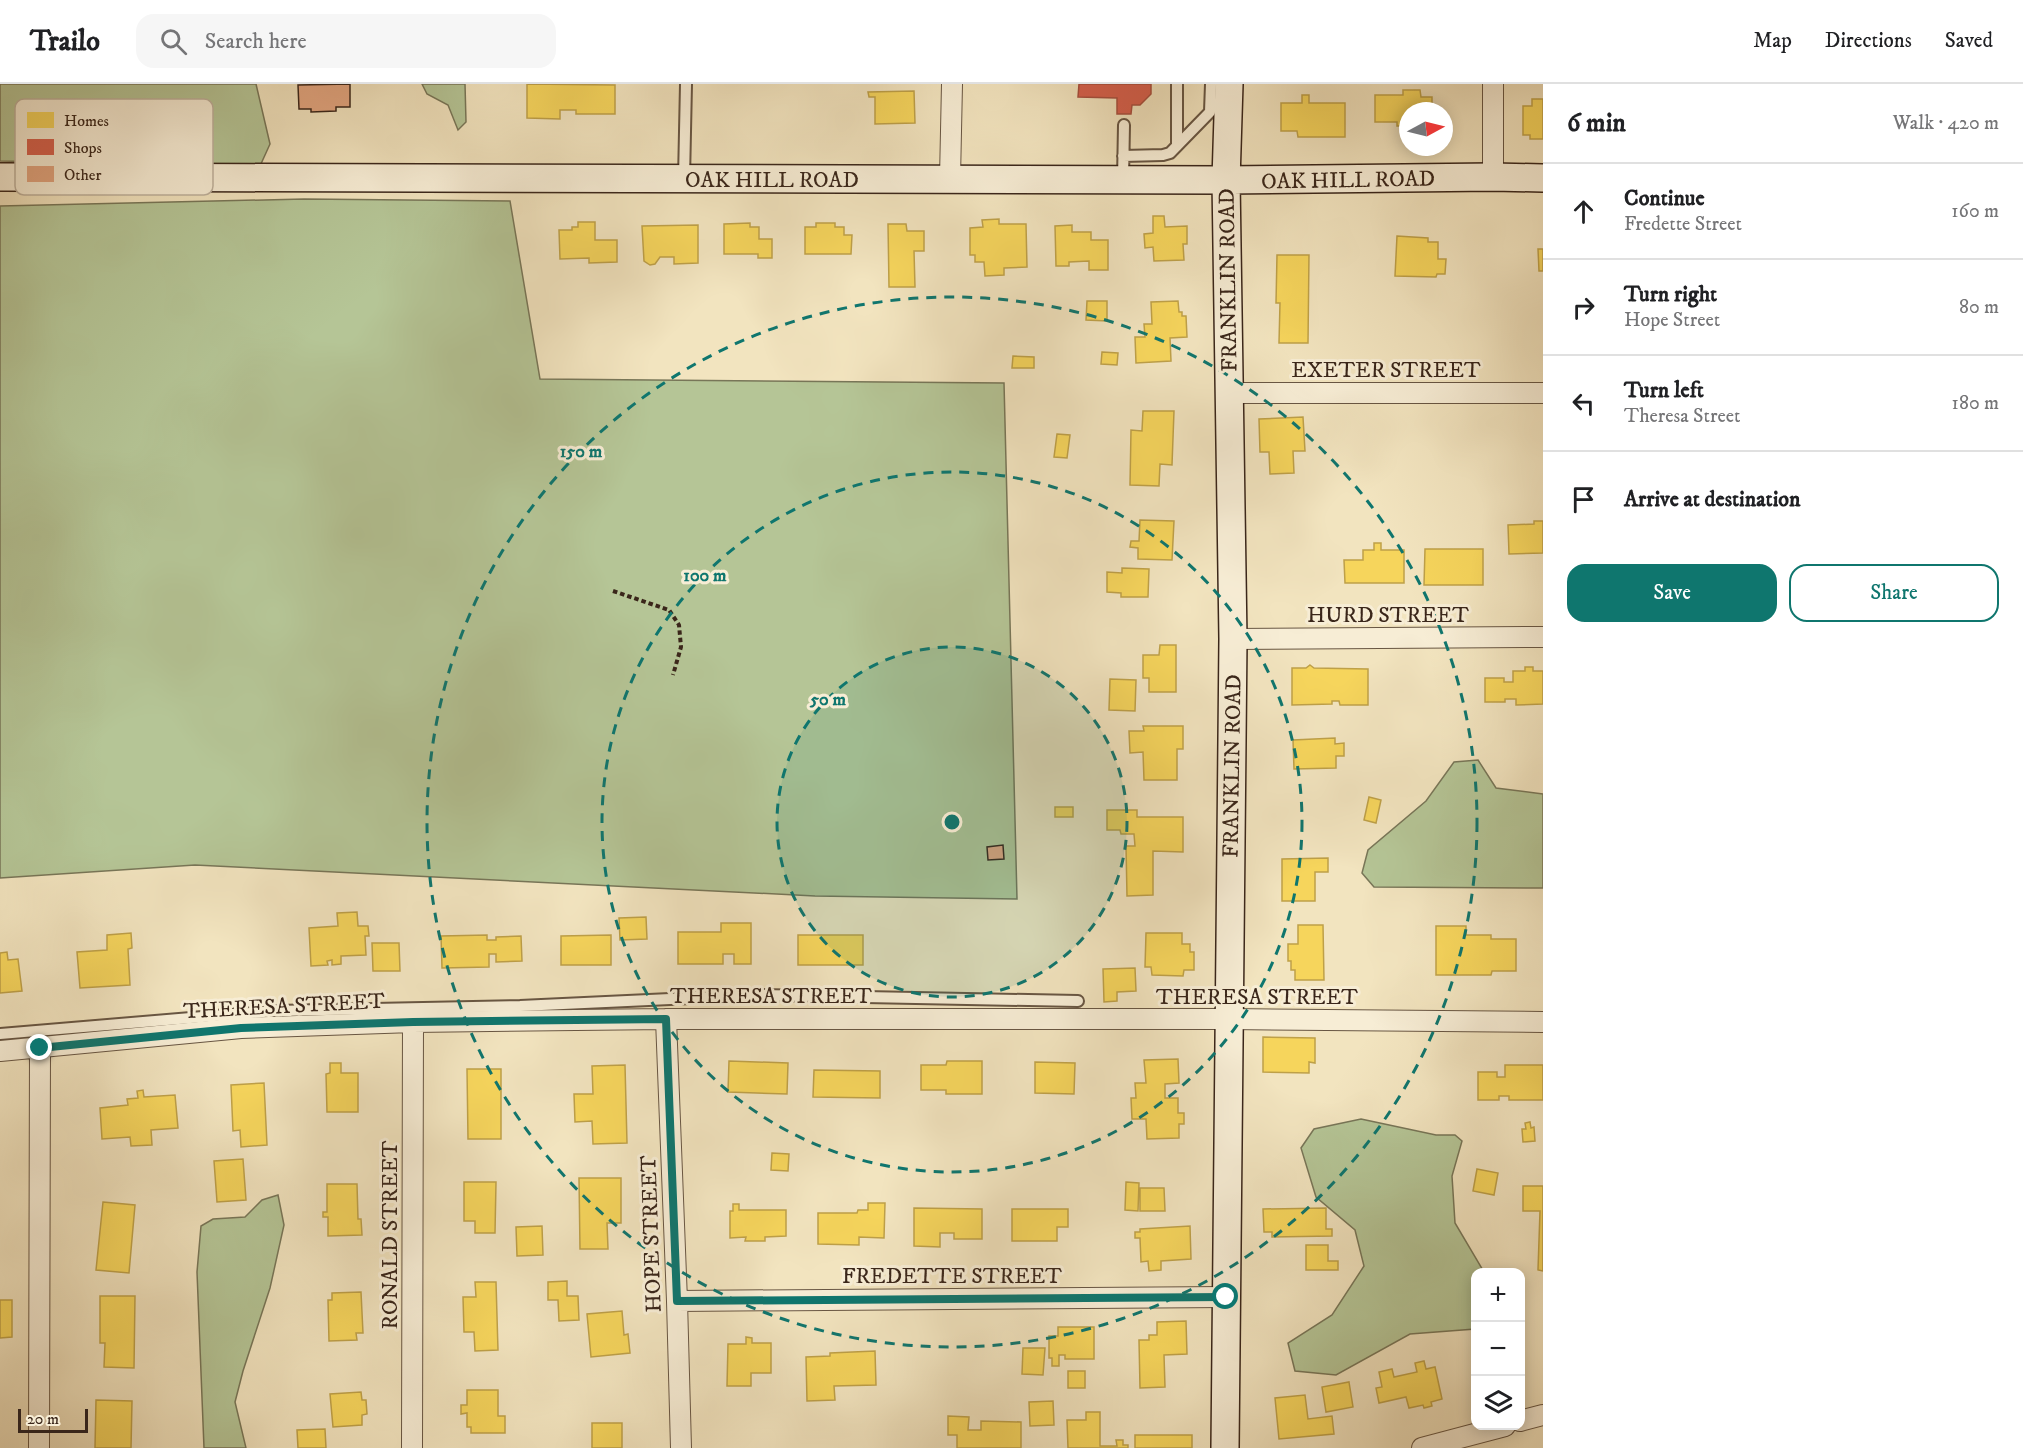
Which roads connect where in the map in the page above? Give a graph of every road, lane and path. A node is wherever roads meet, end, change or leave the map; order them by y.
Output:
1 (686, 84) edge
2 (952, 84) edge
3 (1177, 84) edge
4 (1211, 84) edge
5 (1229, 84) edge
6 (1493, 84) edge
7 (1219, 112) junction
8 (1124, 126) dead end
9 (1177, 146) junction
10 (1163, 167) junction
11 (1123, 168) junction
12 (0, 177) edge
13 (15, 177) edge
14 (1493, 177) junction
15 (213, 178) edge
16 (950, 178) junction
17 (1543, 178) edge
18 (684, 179) junction
19 (1226, 180) junction
20 (1229, 393) junction
21 (1543, 393) edge
22 (613, 591) dead end
23 (1543, 637) edge
24 (1233, 639) junction
25 (673, 675) dead end
26 (1078, 1001) dead end
27 (666, 1019) junction
28 (1229, 1019) junction
29 (413, 1022) junction
30 (1543, 1022) edge
31 (0, 1034) edge
32 (40, 1048) junction
33 (0, 1051) edge
34 (1226, 1297) junction
35 (677, 1301) junction
36 (1543, 1415) edge
37 (1525, 1420) edge
38 (1487, 1430) edge
39 (39, 1448) edge
40 (412, 1448) edge
41 (681, 1448) edge
42 (1225, 1448) edge
43 (1422, 1448) edge

1 - 18 lane
2 - 16 street
3 - 9 lane
4 - 7 lane
5 - 7 street, FRANKLIN ROAD
6 - 14 street
7 - 9 lane
7 - 19 street, FRANKLIN ROAD
8 - 11 lane
9 - 10 lane
10 - 11 street, OAK HILL ROAD
10 - 19 street, OAK HILL ROAD
11 - 16 street, OAK HILL ROAD
12 - 13 street, OAK HILL ROAD
14 - 17 street, OAK HILL ROAD
14 - 19 street, OAK HILL ROAD
15 - 18 street, OAK HILL ROAD
16 - 18 street, OAK HILL ROAD
19 - 20 street, FRANKLIN ROAD
20 - 21 street, EXETER STREET
20 - 24 street, FRANKLIN ROAD
22 - 25 path
23 - 24 street, HURD STREET
24 - 28 street, FRANKLIN ROAD
26 - 31 lane
27 - 28 street, THERESA STREET
27 - 29 street, THERESA STREET
27 - 35 street, HOPE STREET
28 - 30 street, THERESA STREET
28 - 34 street, FRANKLIN ROAD
29 - 32 street, THERESA STREET
29 - 40 street, RONALD STREET
32 - 33 street, THERESA STREET
32 - 39 street
34 - 35 street, FREDETTE STREET
34 - 42 street, FRANKLIN ROAD
35 - 41 street, HOPE STREET
36 - 37 street
38 - 43 street

